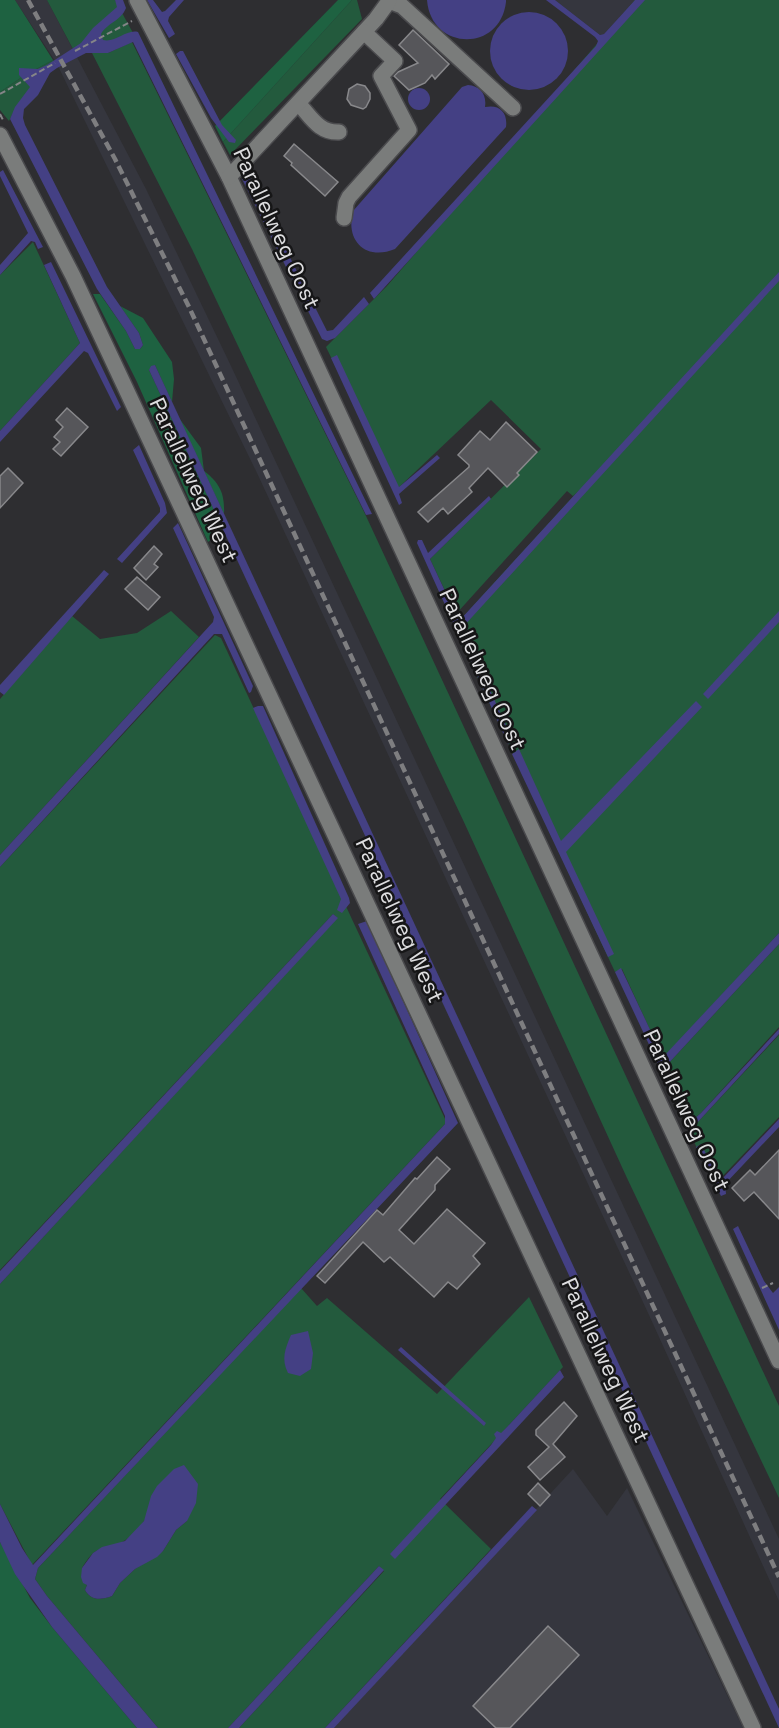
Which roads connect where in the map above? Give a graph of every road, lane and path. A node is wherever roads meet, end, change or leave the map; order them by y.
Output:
1 (389, 0) edge
2 (141, 7) edge
3 (364, 32) junction
4 (75, 51) dead end
5 (55, 63) dead end
6 (0, 94) edge
7 (299, 104) junction
8 (513, 108) dead end
9 (339, 132) dead end
10 (0, 135) edge
11 (229, 177) junction
12 (344, 218) dead end
13 (773, 1284) dead end
14 (757, 1290) dead end
15 (779, 1361) edge
16 (753, 1728) edge

1 - 3 street
1 - 8 street
2 - 4 path
2 - 11 street, Parallelweg Oost
3 - 7 street
3 - 12 street
5 - 6 path
7 - 9 street
7 - 11 street
10 - 16 street, Parallelweg West
11 - 15 street, Parallelweg Oost
13 - 14 path

